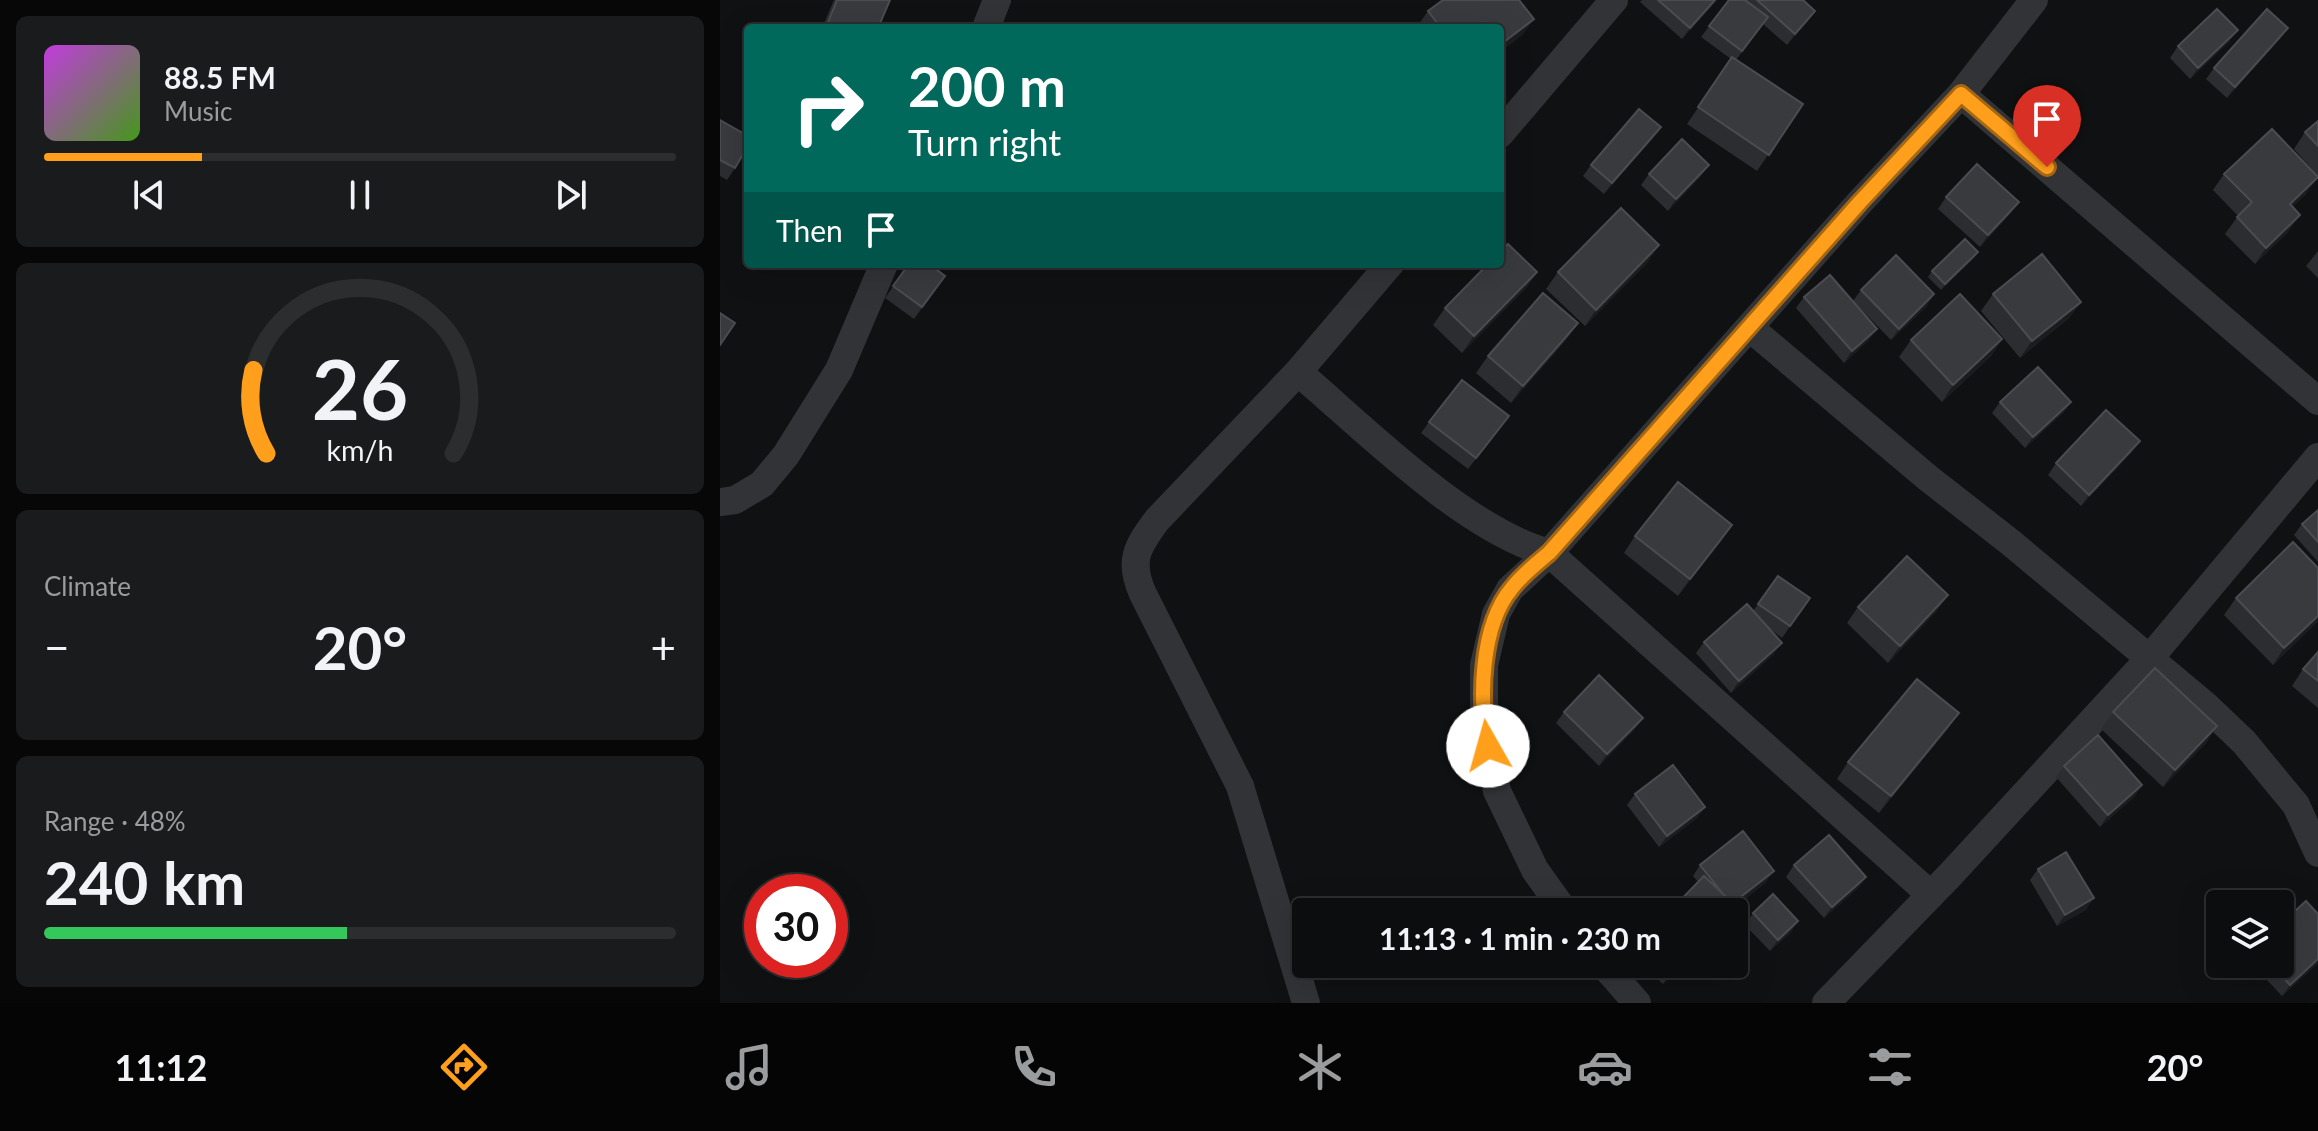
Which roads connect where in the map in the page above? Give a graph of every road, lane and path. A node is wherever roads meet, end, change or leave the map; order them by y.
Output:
1 (997, 0) edge
2 (1614, 0) edge
3 (2034, 0) edge
4 (988, 24) edge
5 (1961, 94) junction
6 (1504, 129) edge
7 (882, 268) edge
8 (1387, 268) edge
9 (1750, 328) junction
10 (1298, 372) junction
11 (2318, 401) edge
12 (2318, 457) edge
13 (720, 502) edge
14 (1549, 553) junction
15 (2149, 659) junction
16 (2318, 853) edge
17 (1931, 895) junction
18 (1555, 898) edge
19 (1615, 978) edge
20 (1306, 1003) edge
21 (1637, 1003) edge
22 (1826, 1003) edge

1 - 4 street
2 - 6 street
3 - 5 street
5 - 9 street
5 - 11 street
7 - 13 street
8 - 10 street
9 - 14 street
9 - 15 street
10 - 14 street
10 - 20 street
12 - 15 street
14 - 17 street
14 - 18 street
15 - 16 street
15 - 17 street
17 - 22 street
19 - 21 street

